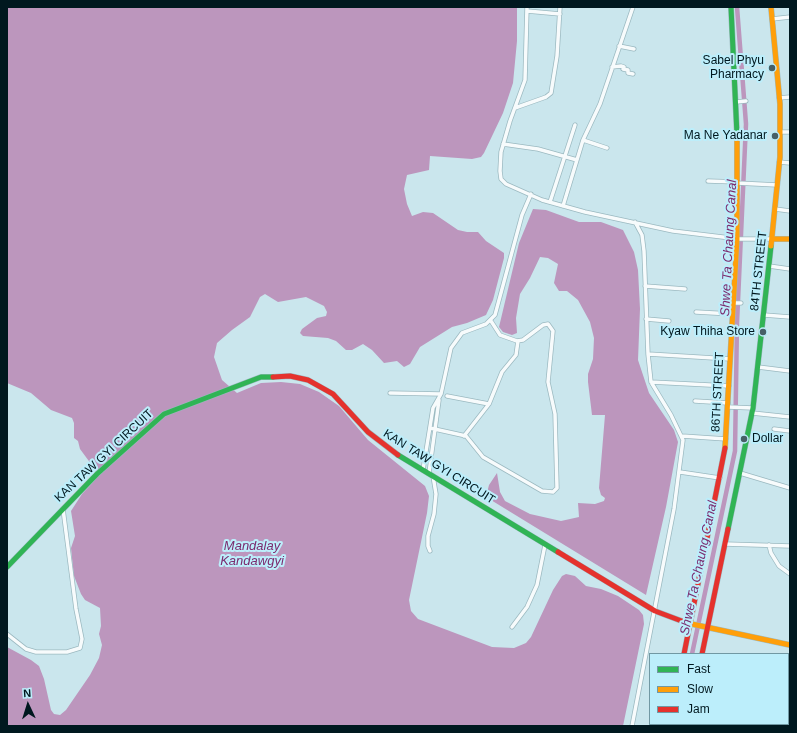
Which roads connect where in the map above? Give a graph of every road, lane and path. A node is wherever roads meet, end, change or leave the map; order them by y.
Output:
1 (560, 7) edge
2 (633, 7) edge
3 (731, 7) edge
4 (772, 7) edge
5 (527, 9) edge
6 (560, 14) junction
7 (790, 17) edge
8 (772, 19) junction
9 (619, 46) junction
10 (634, 49) dead end
11 (612, 67) junction
12 (633, 74) dead end
13 (790, 97) edge
14 (779, 98) junction
15 (515, 108) junction
16 (575, 125) dead end
17 (780, 132) junction
18 (790, 132) edge
19 (583, 140) junction
20 (503, 144) junction
21 (607, 148) dead end
22 (565, 155) junction
23 (577, 160) junction
24 (779, 162) junction
25 (790, 163) edge
26 (708, 181) dead end
27 (738, 183) junction
28 (778, 185) junction
29 (531, 194) junction
30 (550, 202) junction
31 (563, 206) junction
32 (776, 209) junction
33 (790, 211) edge
34 (635, 222) junction
35 (738, 239) junction
36 (772, 239) junction
37 (790, 239) edge
38 (770, 266) junction
39 (790, 269) edge
40 (645, 286) junction
41 (685, 289) dead end
42 (696, 312) dead end
43 (732, 314) junction
44 (764, 315) junction
45 (790, 317) edge
46 (646, 319) junction
47 (490, 321) junction
48 (669, 321) dead end
49 (518, 341) junction
50 (648, 354) junction
51 (730, 358) junction
52 (758, 367) junction
53 (790, 371) edge
54 (651, 382) junction
55 (729, 386) junction
56 (390, 393) dead end
57 (442, 394) junction
58 (447, 396) dead end
59 (439, 400) junction
60 (695, 401) dead end
61 (489, 404) junction
62 (731, 406) junction
63 (753, 411) junction
64 (790, 417) edge
65 (430, 428) junction
66 (774, 429) dead end
67 (436, 430) junction
68 (790, 431) edge
69 (464, 436) junction
70 (682, 436) junction
71 (726, 438) junction
72 (423, 470) junction
73 (680, 472) junction
74 (740, 473) junction
75 (431, 475) junction
76 (720, 478) junction
77 (790, 488) edge
78 (63, 509) junction
79 (725, 544) junction
80 (544, 545) junction
81 (769, 545) junction
82 (790, 546) edge
83 (430, 551) dead end
84 (7, 567) edge
85 (790, 574) edge
86 (655, 611) junction
87 (691, 624) junction
88 (512, 627) dead end
89 (706, 628) junction
90 (7, 634) edge
91 (790, 645) edge
92 (684, 653) edge
93 (702, 653) edge
94 (632, 726) edge

1 - 6 street
2 - 9 street
3 - 27 main road, 86TH STREET
4 - 8 main road, 84TH STREET
5 - 6 street
5 - 15 street
6 - 15 street
7 - 8 street
8 - 14 main road, 84TH STREET
9 - 10 street
9 - 11 street
11 - 12 street
11 - 19 street
13 - 14 street
14 - 17 main road, 84TH STREET
15 - 20 street
16 - 22 street
17 - 18 street
17 - 24 main road, 84TH STREET
19 - 21 street
19 - 23 street
20 - 22 street
20 - 29 street
22 - 23 street
22 - 30 street
23 - 31 street
24 - 25 street
24 - 28 main road, 84TH STREET
26 - 27 street
27 - 28 street
27 - 35 main road, 86TH STREET
28 - 32 main road, 84TH STREET
29 - 30 street
29 - 47 street
30 - 31 street
31 - 34 street
32 - 33 street
32 - 36 main road, 84TH STREET
34 - 35 street
34 - 40 street
35 - 36 street
35 - 43 main road, 86TH STREET
36 - 37 main road
36 - 38 main road, 84TH STREET
38 - 39 street
38 - 44 main road, 84TH STREET
40 - 41 street
40 - 46 street
42 - 43 street
43 - 51 main road, 86TH STREET
44 - 45 street
44 - 52 main road, 84TH STREET
46 - 48 street
46 - 50 street
47 - 49 street
47 - 57 street
49 - 61 street
49 - 69 street
50 - 51 street
50 - 54 street
51 - 55 main road, 86TH STREET
52 - 53 street
52 - 63 main road, 84TH STREET
54 - 55 street
54 - 70 street
55 - 62 main road, 86TH STREET
56 - 57 street
57 - 59 street
58 - 61 street
59 - 65 street
59 - 67 street
60 - 62 street
61 - 69 street
62 - 63 street
62 - 71 main road, 86TH STREET
63 - 64 street
63 - 74 main road, 84TH STREET
65 - 67 street
65 - 72 street
66 - 68 street
67 - 69 street
67 - 75 street
70 - 71 street
70 - 73 street
71 - 76 main road, 86TH STREET
72 - 75 main road, KAN TAW GYI CIRCUIT
72 - 78 main road, KAN TAW GYI CIRCUIT
73 - 76 street
73 - 86 street
74 - 77 street
74 - 79 main road, 84TH STREET
75 - 80 main road, KAN TAW GYI CIRCUIT
75 - 83 street
76 - 87 main road, 86TH STREET
78 - 84 main road, KAN TAW GYI CIRCUIT
78 - 90 street
79 - 81 street
79 - 89 main road, 84TH STREET
80 - 86 main road, KAN TAW GYI CIRCUIT
80 - 88 street
81 - 82 street
81 - 85 street
86 - 87 main road, KAN TAW GYI CIRCUIT
86 - 94 street
87 - 89 main road, KAN TAW GYI CIRCUIT
87 - 92 main road, 86TH STREET
89 - 91 main road, KAN TAW GYI CIRCUIT
89 - 93 main road, 84TH STREET

